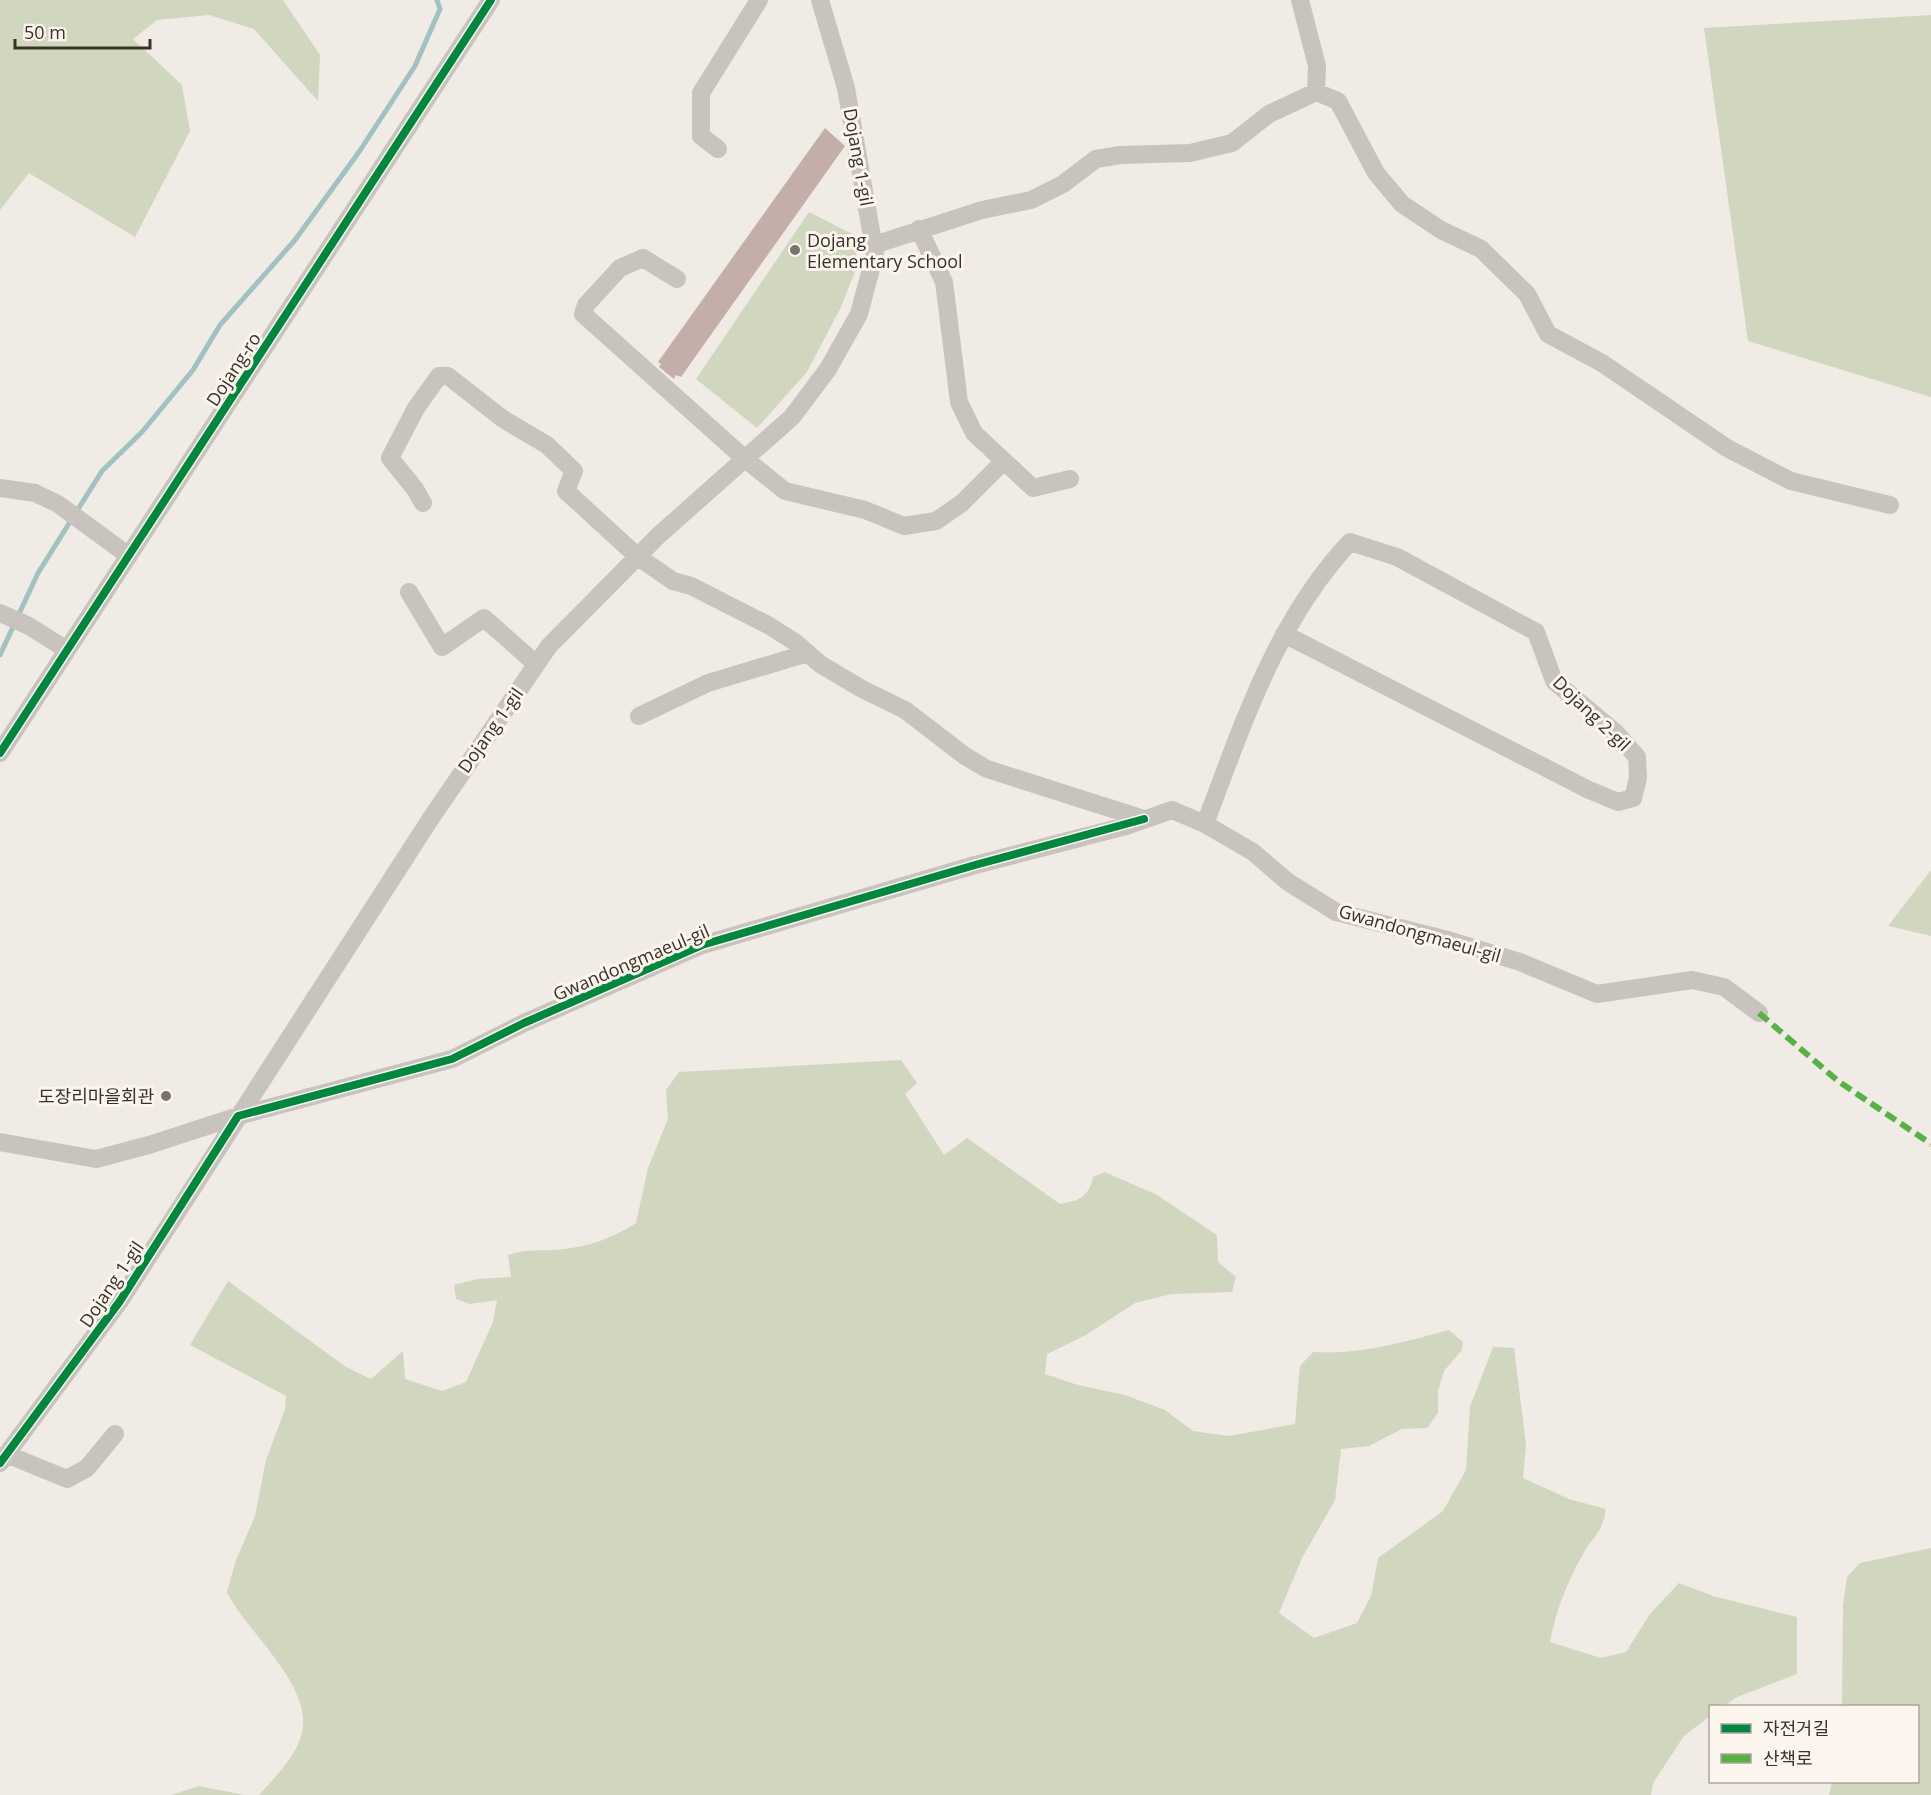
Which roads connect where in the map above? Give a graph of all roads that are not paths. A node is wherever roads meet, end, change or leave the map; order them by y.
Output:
1 (491, 0) edge
2 (759, 0) edge
3 (820, 0) edge
4 (1300, 0) edge
5 (1316, 92) junction
6 (718, 149) dead end
7 (919, 229) junction
8 (874, 245) junction
9 (677, 279) dead end
10 (744, 458) junction
11 (1004, 461) junction
12 (1070, 479) dead end
13 (0, 488) edge
14 (423, 503) dead end
15 (1890, 505) dead end
16 (129, 556) junction
17 (638, 557) junction
18 (409, 592) dead end
19 (0, 613) edge
20 (1284, 634) junction
21 (67, 650) junction
22 (808, 653) junction
23 (536, 664) junction
24 (639, 716) dead end
25 (0, 753) edge
26 (1144, 819) junction
27 (1205, 824) junction
28 (1759, 1013) dead end
29 (238, 1116) junction
30 (0, 1142) edge
31 (115, 1434) dead end
32 (3, 1458) edge

1 - 16 street, Dojang-ro
2 - 6 street
3 - 8 street, Dojang 1-gil
4 - 5 street
5 - 7 street
5 - 15 street
7 - 8 street
7 - 11 street
8 - 10 street, Dojang 1-gil
9 - 10 street
10 - 11 street
10 - 17 street, Dojang 1-gil
11 - 12 street
13 - 16 street
14 - 17 street
16 - 21 street, Dojang-ro
17 - 22 street
17 - 23 street, Dojang 1-gil
18 - 23 street
19 - 21 street
20 - 20 street, Dojang 2-gil
20 - 27 street, Dojang 2-gil
21 - 25 street, Dojang-ro
22 - 24 street
22 - 26 street
23 - 29 street, Dojang 1-gil
26 - 27 street, Gwandongmaeul-gil
26 - 29 street, Gwandongmaeul-gil
27 - 28 street, Gwandongmaeul-gil
29 - 30 street, Gwandongmaeul-gil
29 - 32 street, Dojang 1-gil
31 - 32 street

